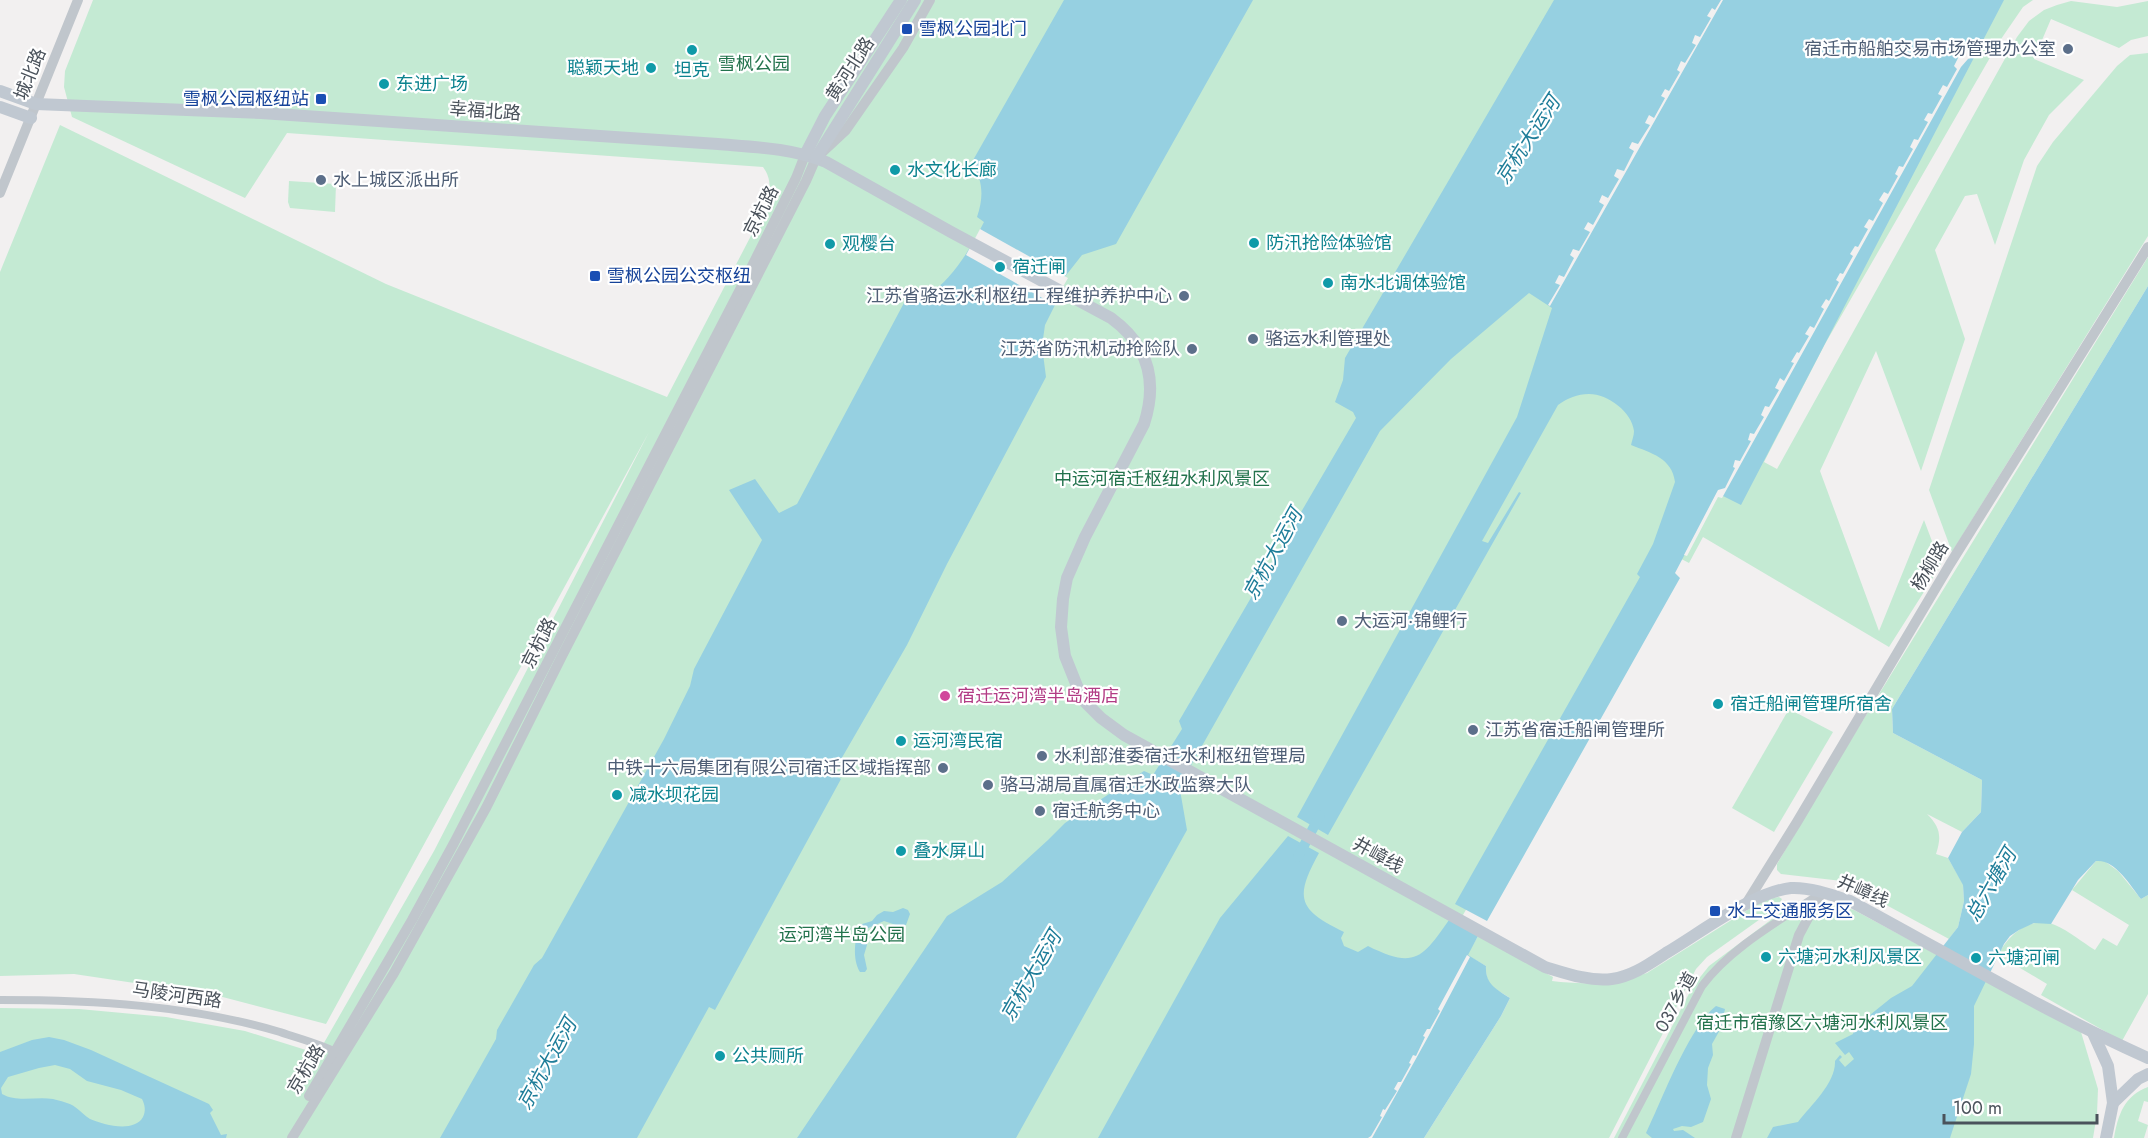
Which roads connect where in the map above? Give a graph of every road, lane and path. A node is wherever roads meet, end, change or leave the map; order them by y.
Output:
1 (78, 0) edge
2 (901, 0) edge
3 (915, 0) edge
4 (930, 0) edge
5 (0, 91) edge
6 (36, 104) junction
7 (0, 107) edge
8 (30, 118) junction
9 (811, 156) junction
10 (0, 193) edge
11 (2148, 247) edge
12 (1062, 291) joint
13 (1822, 892) junction
14 (1746, 904) junction
15 (0, 1000) edge
16 (2093, 1033) junction
17 (339, 1053) junction
18 (2148, 1058) edge
19 (2148, 1074) edge
20 (2113, 1103) junction
21 (285, 1138) edge
22 (292, 1138) edge
23 (1622, 1138) edge
24 (1736, 1138) edge
25 (2106, 1138) edge

1 - 6 street, 城北路
2 - 9 main road, 黄河北路
3 - 9 main road, 黄河北路
4 - 9 street
5 - 6 main road, 幸福北路
6 - 8 street, 城北路
6 - 9 main road, 幸福北路
7 - 8 main road
8 - 10 street, 城北路
9 - 12 main road, 幸福北路
9 - 17 street, 京杭路
11 - 14 street, 杨柳路
12 - 14 main road, 井嶂线
13 - 14 main road, 井嶂线
13 - 16 main road, 井嶂线
13 - 23 street, 037乡道
13 - 24 street
15 - 17 street, 马陵河西路
16 - 18 main road, 井嶂线
16 - 20 main road
17 - 21 street, 京杭路
17 - 22 street, 京杭路
19 - 20 main road
20 - 25 main road

